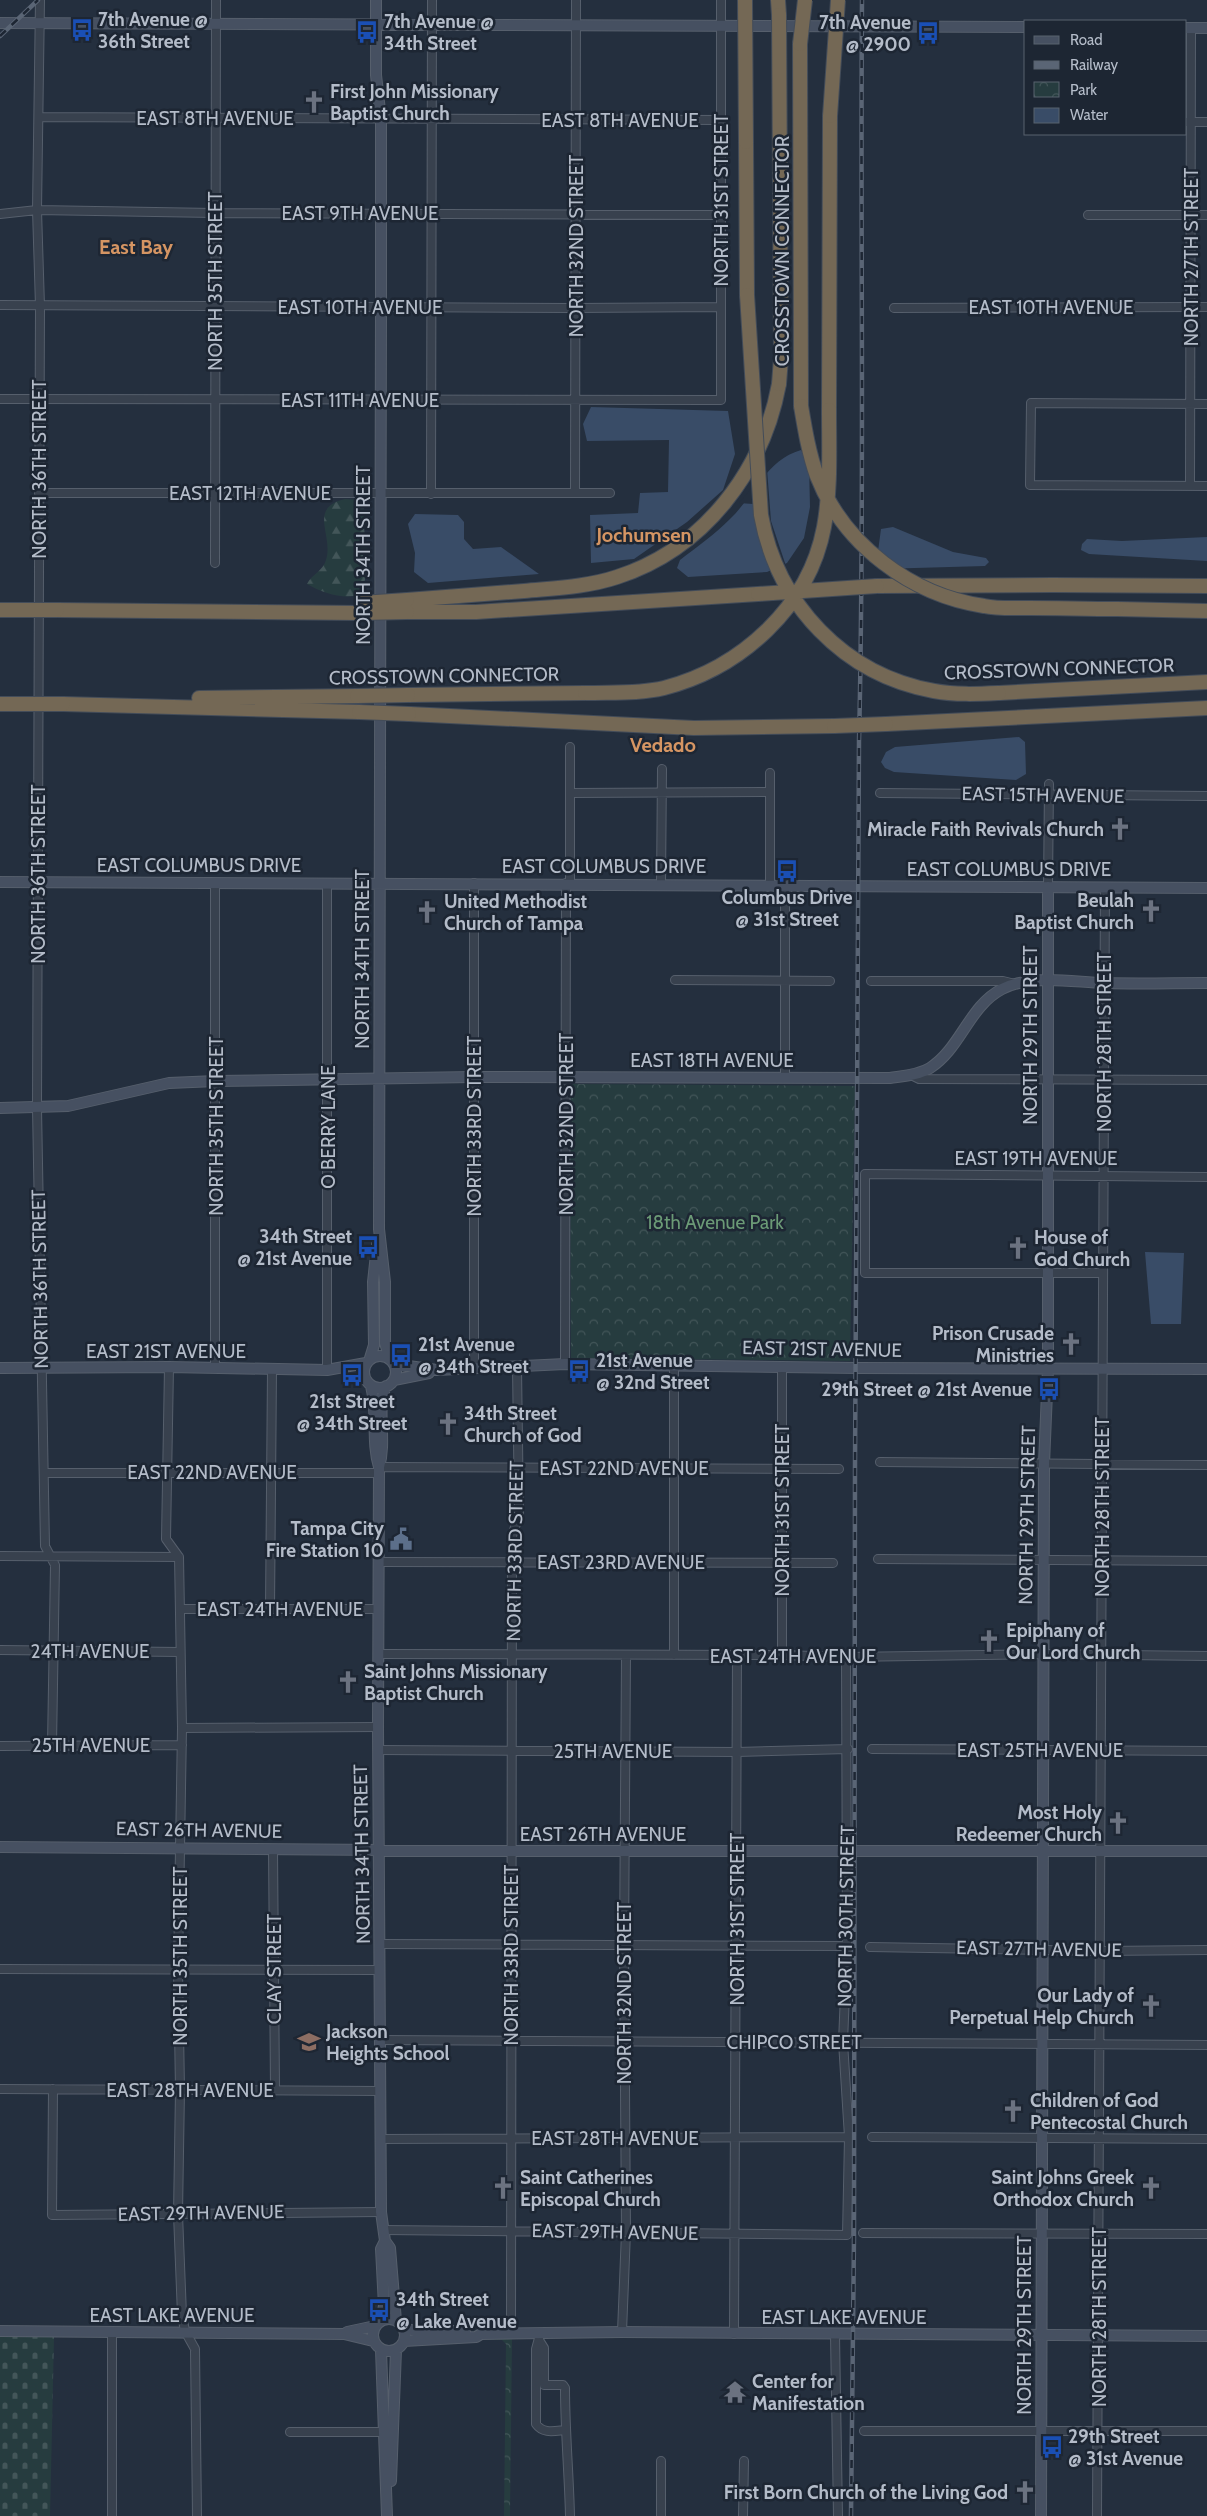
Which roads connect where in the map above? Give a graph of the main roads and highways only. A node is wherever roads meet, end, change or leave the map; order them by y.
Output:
1 (745, 0) edge
2 (779, 0) edge
3 (800, 0) edge
4 (804, 0) edge
5 (829, 0) edge
6 (838, 0) edge
7 (800, 44) junction
8 (830, 116) junction
9 (1207, 586) edge
10 (407, 606) junction
11 (0, 610) edge
12 (1207, 611) edge
13 (1207, 682) edge
14 (0, 704) edge
15 (63, 704) junction
16 (1207, 708) edge

1 - 13 highway, CROSSTOWN CONNECTOR, bridge
2 - 10 highway, CROSSTOWN CONNECTOR, bridge
3 - 7 highway, CROSSTOWN CONNECTOR, bridge
4 - 7 highway, bridge
5 - 8 highway, bridge
6 - 8 highway, CROSSTOWN CONNECTOR, bridge
7 - 12 highway, CROSSTOWN CONNECTOR, bridge
8 - 15 highway, CROSSTOWN CONNECTOR, bridge
9 - 10 highway, bridge
10 - 11 highway, bridge
14 - 15 highway, bridge
15 - 16 highway, bridge

